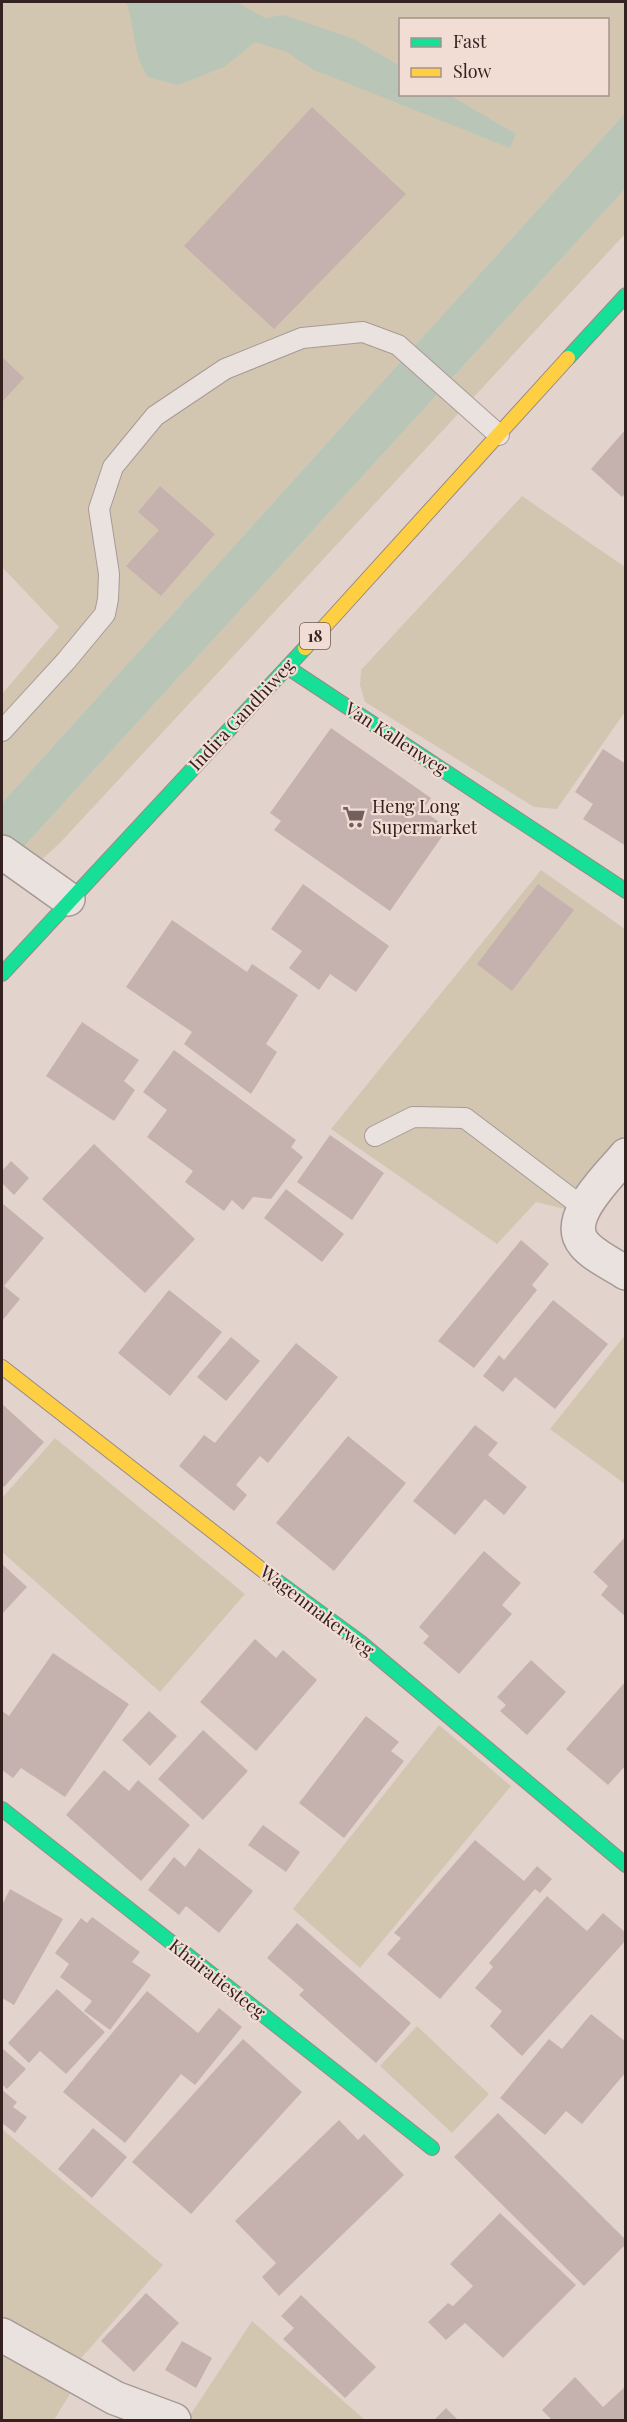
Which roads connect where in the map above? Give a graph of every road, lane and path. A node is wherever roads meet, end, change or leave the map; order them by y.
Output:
1 (626, 295) edge
2 (499, 435) junction
3 (287, 667) junction
4 (2, 731) edge
5 (9, 858) edge
6 (626, 891) edge
7 (68, 899) junction
8 (2, 974) edge
9 (375, 1136) dead end
10 (626, 1155) edge
11 (584, 1208) junction
12 (626, 1273) edge
13 (2, 1367) edge
14 (2, 1809) edge
15 (626, 1865) edge
16 (432, 2148) dead end
17 (2, 2335) edge
18 (174, 2421) edge

1 - 2 street, Indira Gandhiweg / 18
2 - 3 street, Indira Gandhiweg / 18
2 - 4 lane
3 - 6 street, Van Kallenweg
3 - 7 street, Indira Gandhiweg / 18
5 - 7 street
7 - 8 street, Indira Gandhiweg / 18
9 - 11 lane
10 - 11 street
11 - 12 street
13 - 15 street, Wagenmakerweg
14 - 16 street, Khairatiesteeg
17 - 18 street

